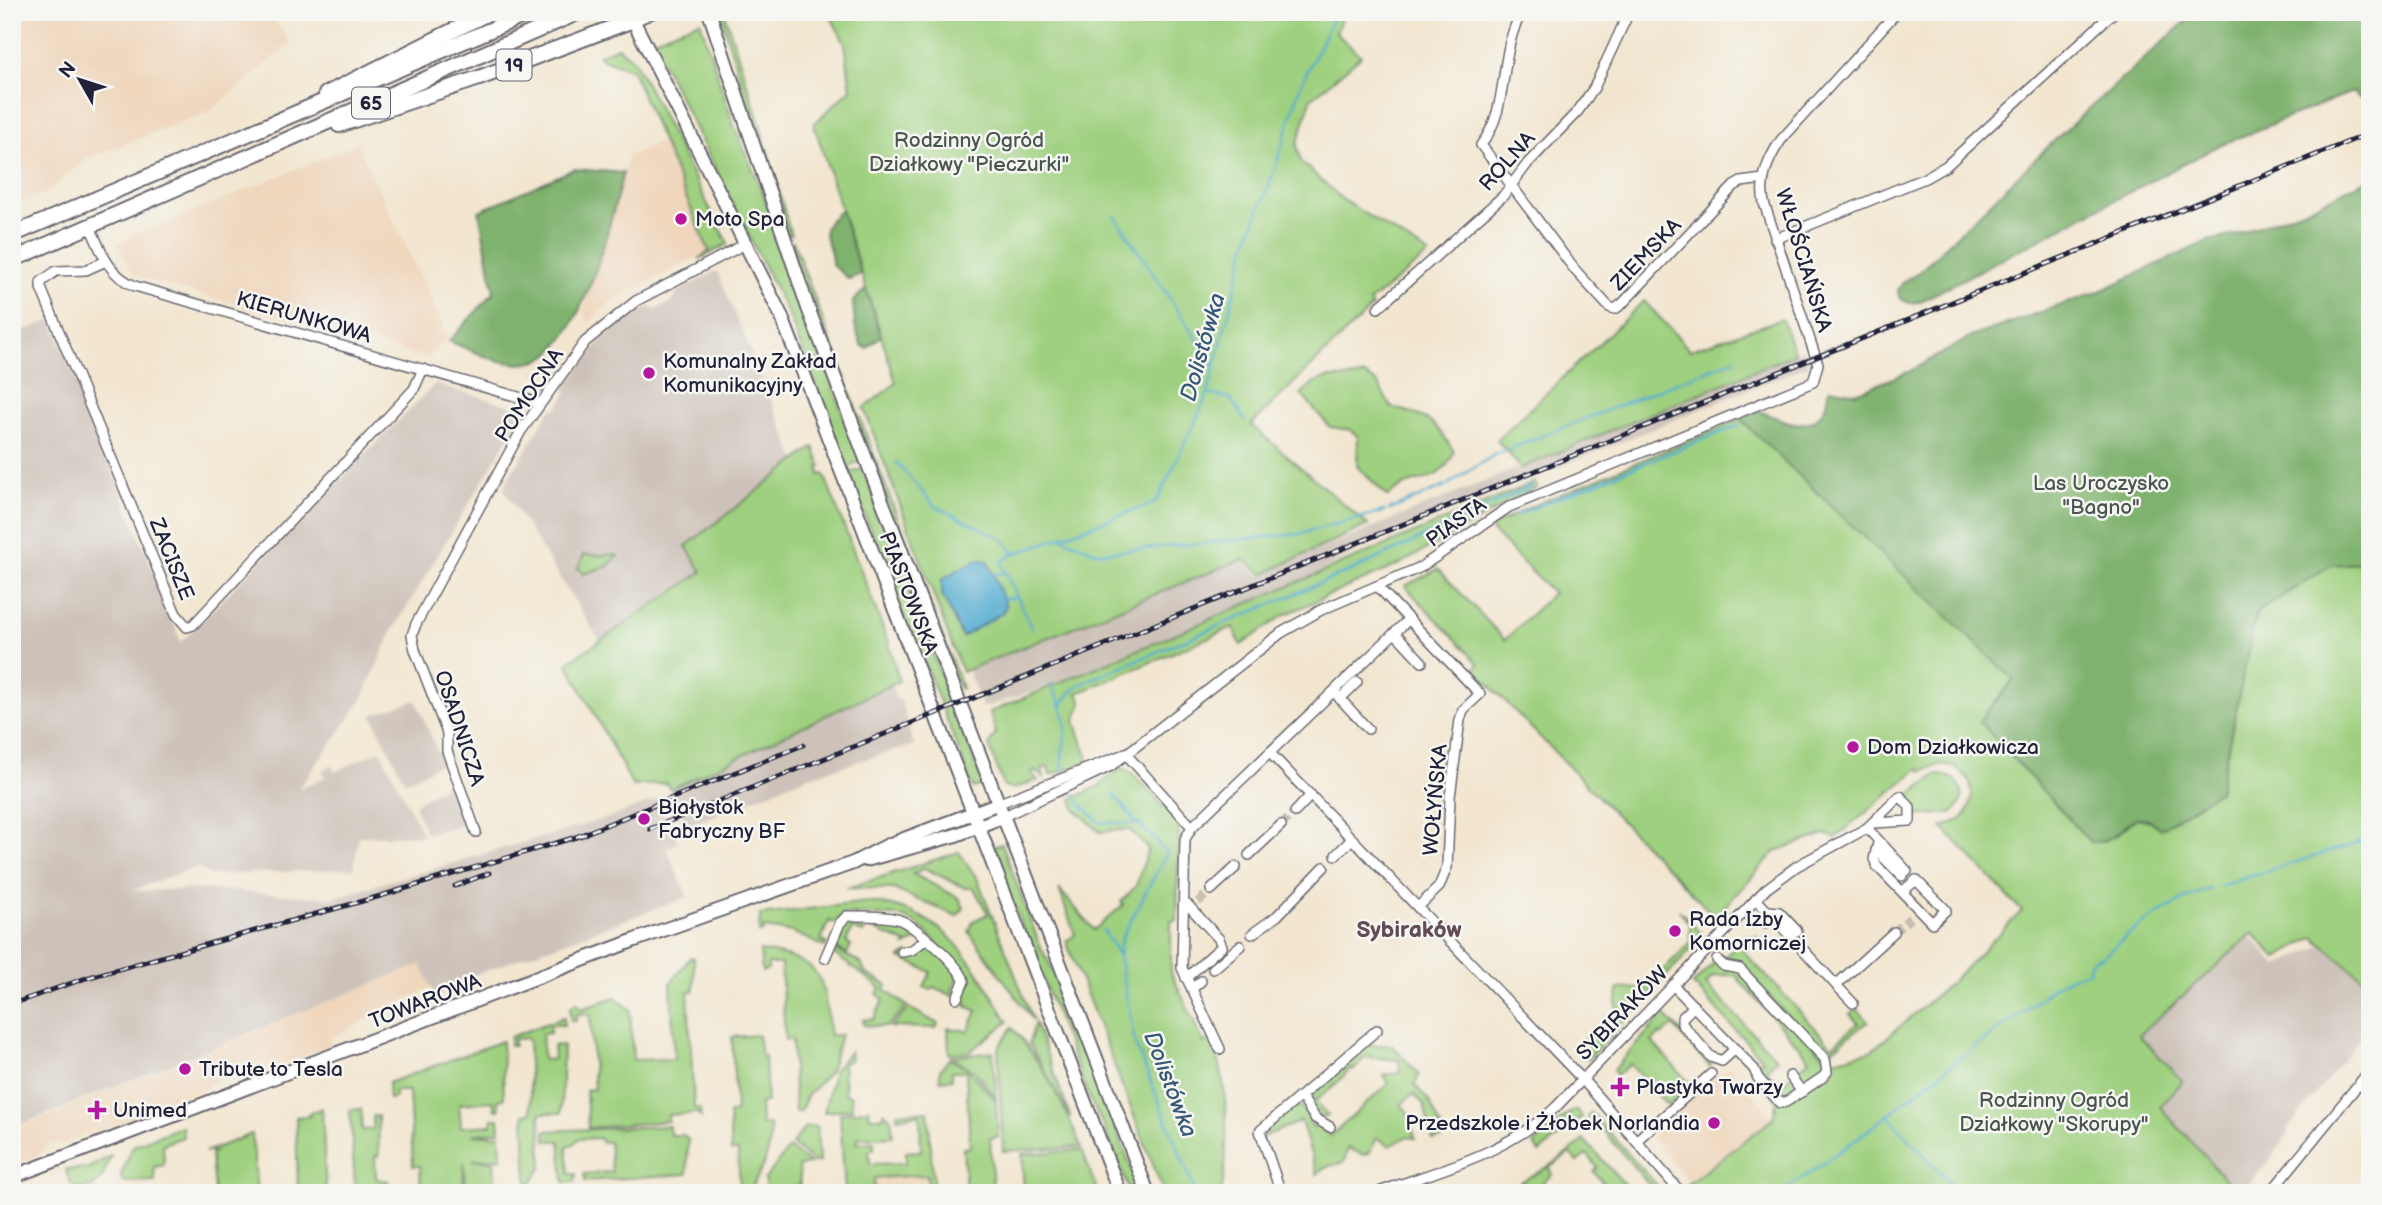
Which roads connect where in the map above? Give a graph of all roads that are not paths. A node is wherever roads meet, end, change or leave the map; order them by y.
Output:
1 (490, 12) edge
2 (532, 12) edge
3 (579, 12) edge
4 (651, 12) edge
5 (709, 12) edge
6 (1522, 12) edge
7 (1629, 12) edge
8 (1897, 12) edge
9 (2114, 12) edge
10 (631, 16) edge
11 (270, 125) junction
12 (242, 157) junction
13 (175, 166) junction
14 (1763, 179) junction
15 (182, 184) junction
16 (1512, 184) junction
17 (90, 226) junction
18 (12, 235) edge
19 (1775, 239) junction
20 (747, 243) junction
21 (12, 260) edge
22 (106, 261) junction
23 (1378, 308) dead end
24 (1816, 357) joint
25 (424, 369) junction
26 (539, 403) junction
27 (1378, 587) junction
28 (1409, 619) junction
29 (1395, 633) junction
30 (412, 635) joint
31 (1416, 659) dead end
32 (1357, 682) dead end
33 (1337, 696) junction
34 (1368, 729) dead end
35 (1270, 753) junction
36 (1125, 754) junction
37 (1060, 786) junction
38 (1311, 795) junction
39 (997, 804) junction
40 (972, 812) junction
41 (1295, 812) tunnel mouth
42 (1002, 817) junction
43 (1281, 825) tunnel mouth
44 (978, 827) junction
45 (1192, 827) junction
46 (925, 830) junction
47 (476, 832) dead end
48 (1352, 839) junction
49 (1878, 843) junction
50 (929, 844) junction
51 (1249, 855) dead end
52 (1336, 855) dead end
53 (853, 863) junction
54 (1236, 867) dead end
55 (1324, 867) dead end
56 (1905, 874) dead end
57 (1211, 890) tunnel mouth
58 (1902, 892) junction
59 (1756, 899) junction
60 (1190, 904) junction
61 (1418, 908) junction
62 (1919, 910) junction
63 (1768, 911) junction
64 (1910, 918) tunnel mouth
65 (1766, 923) dead end
66 (1797, 930) dead end
67 (1894, 932) tunnel mouth
68 (1252, 934) dead end
69 (926, 939) junction
70 (1240, 946) dead end
71 (902, 952) dead end
72 (825, 958) dead end
73 (1717, 960) dead end
74 (1213, 969) dead end
75 (1186, 978) junction
76 (1201, 981) dead end
77 (1673, 985) junction
78 (1836, 985) junction
79 (1192, 989) junction
80 (957, 998) dead end
81 (1853, 1003) dead end
82 (1694, 1006) junction
83 (1377, 1030) dead end
84 (1220, 1049) dead end
85 (1735, 1049) junction
86 (2370, 1070) edge
87 (1711, 1074) dead end
88 (1790, 1076) dead end
89 (1583, 1080) junction
90 (1802, 1092) junction
91 (1301, 1096) junction
92 (1330, 1127) dead end
93 (1636, 1141) junction
94 (12, 1177) edge
95 (1677, 1188) dead end
96 (1120, 1193) edge
97 (1148, 1193) edge
98 (1281, 1193) edge
99 (1376, 1193) edge
100 (2270, 1193) edge

1 - 11 highway
2 - 11 highway, 65
3 - 12 highway, 65
4 - 10 main road
5 - 39 main road, PIASTOWSKA
6 - 16 street
7 - 16 street, ROLNA
8 - 14 street, WŁOŚCIAŃSKA
9 - 19 street
10 - 12 highway, 19
10 - 20 main road, PIASTOWSKA
11 - 13 highway
12 - 15 highway, 19
13 - 15 highway
13 - 18 highway
14 - 16 street, ZIEMSKA
14 - 19 street, WŁOŚCIAŃSKA
15 - 17 highway, 19
16 - 23 street, ROLNA
17 - 21 highway, 19
17 - 22 street, KIERUNKOWA
19 - 24 street, WŁOŚCIAŃSKA
20 - 26 street, POMOCNA
20 - 40 main road, PIASTOWSKA
22 - 25 street, KIERUNKOWA
22 - 25 street, ZACISZE
24 - 27 street, PIASTA
25 - 26 street, KIERUNKOWA
26 - 30 street, POMOCNA
27 - 28 street
27 - 36 street, PIASTA
28 - 29 street
28 - 61 street, WOŁYŃSKA
29 - 31 street
29 - 33 street
30 - 47 street, OSADNICZA
32 - 33 street
33 - 34 street
33 - 35 street
35 - 38 street
35 - 45 street
36 - 37 street, PIASTA
36 - 45 street
37 - 39 street, PIASTA
37 - 42 street, PIASTA
38 - 41 street
38 - 48 street
39 - 40 main road, TOWAROWA
39 - 42 main road, PIASTOWSKA
40 - 44 main road, PIASTOWSKA
40 - 46 main road, TOWAROWA
42 - 44 main road, TOWAROWA
42 - 97 main road, PIASTOWSKA
43 - 51 street
44 - 50 main road, TOWAROWA
44 - 96 main road, PIASTOWSKA
45 - 60 street
46 - 50 main road
46 - 53 main road, TOWAROWA
48 - 52 street
48 - 61 street
49 - 56 street
49 - 58 street
49 - 59 street, SYBIRAKÓW
50 - 53 main road, TOWAROWA
53 - 94 main road, TOWAROWA
54 - 57 street
55 - 68 street
58 - 62 street
58 - 62 street
59 - 63 street
59 - 77 street, SYBIRAKÓW
60 - 75 street
60 - 75 street
61 - 89 street
62 - 64 street
63 - 65 street
63 - 66 street
63 - 78 street
67 - 78 street
69 - 71 street
69 - 72 street
69 - 80 street
70 - 74 street
73 - 90 street
75 - 79 street
76 - 79 street
77 - 82 street
77 - 89 street, SYBIRAKÓW
78 - 81 street
79 - 84 street
82 - 85 street
82 - 85 street
83 - 91 street
85 - 90 street
86 - 100 street
87 - 93 street
88 - 90 street
89 - 93 street
89 - 99 street, SYBIRAKÓW
91 - 92 street
91 - 98 street
93 - 95 street

